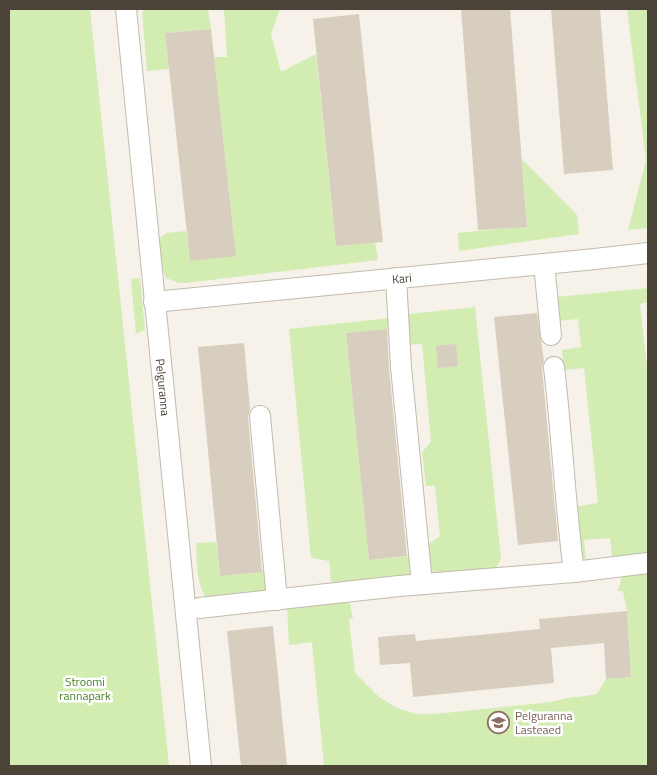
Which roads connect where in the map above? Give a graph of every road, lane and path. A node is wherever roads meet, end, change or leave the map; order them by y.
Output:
1 (126, 9) edge
2 (648, 252) edge
3 (544, 264) junction
4 (396, 278) junction
5 (154, 302) junction
6 (551, 335) dead end
7 (554, 367) dead end
8 (260, 416) dead end
9 (648, 563) edge
10 (574, 572) junction
11 (422, 584) junction
12 (277, 600) junction
13 (199, 608) dead end
14 (201, 766) edge

1 - 5 street, Pelguranna
2 - 3 street, Kari
3 - 4 street, Kari
3 - 6 street
4 - 5 street, Kari
4 - 11 street
5 - 14 street, Pelguranna
7 - 10 street
8 - 12 street
9 - 10 street
10 - 11 street
11 - 12 street
12 - 13 street

